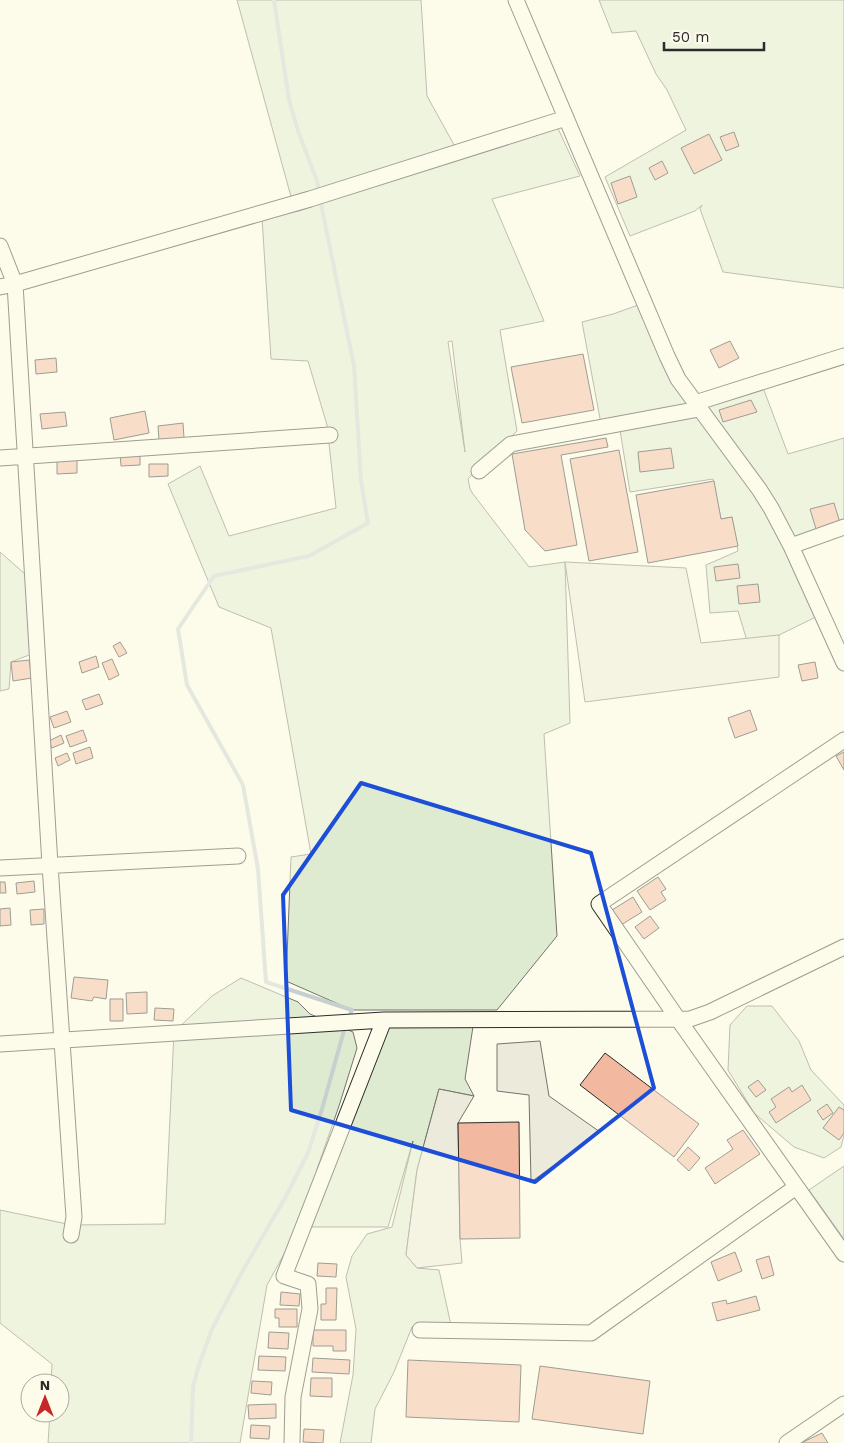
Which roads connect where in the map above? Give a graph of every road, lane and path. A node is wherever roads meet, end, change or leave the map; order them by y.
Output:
1 (516, 0) edge
2 (566, 118) junction
3 (0, 246) edge
4 (15, 284) junction
5 (0, 287) edge
6 (844, 356) edge
7 (697, 406) junction
8 (330, 435) dead end
9 (26, 455) junction
10 (0, 458) edge
11 (480, 471) dead end
12 (844, 527) edge
13 (791, 546) junction
14 (844, 663) edge
15 (844, 740) edge
16 (238, 856) dead end
17 (50, 865) junction
18 (0, 868) edge
19 (844, 947) edge
20 (678, 1019) junction
21 (384, 1020) junction
22 (63, 1040) junction
23 (0, 1044) edge
24 (796, 1187) junction
25 (70, 1234) dead end
26 (844, 1254) edge
27 (420, 1330) dead end
28 (844, 1404) edge
29 (292, 1443) edge
30 (787, 1443) edge

1 - 2 street
2 - 4 street
2 - 7 street
3 - 4 street
4 - 5 street
4 - 9 street
6 - 7 street
7 - 11 street
7 - 13 street
8 - 9 street
9 - 10 street
9 - 17 street
12 - 13 street
13 - 14 street
15 - 20 street
16 - 17 street
17 - 18 street
17 - 22 street
19 - 20 street
20 - 21 street
20 - 24 street
21 - 22 street
21 - 29 street
22 - 23 street
22 - 25 street
24 - 26 street
24 - 27 street
28 - 30 street

